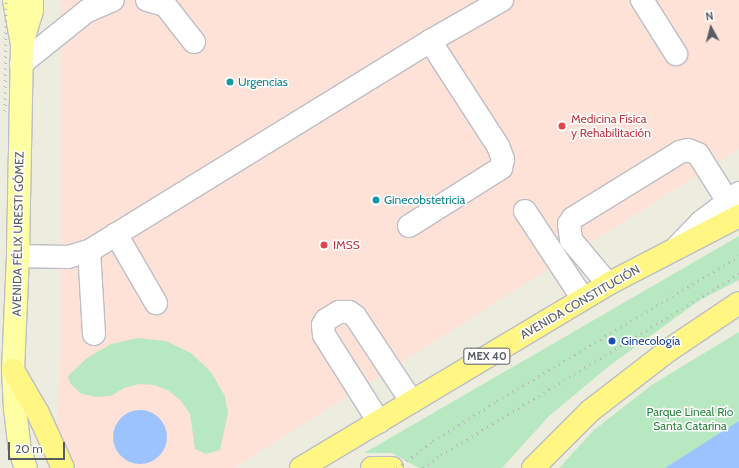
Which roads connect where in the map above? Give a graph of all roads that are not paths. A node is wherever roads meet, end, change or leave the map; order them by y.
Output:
1 (113, 0) edge
2 (148, 0) edge
3 (502, 0) edge
4 (642, 0) edge
5 (20, 1) edge
6 (430, 41) junction
7 (194, 42) dead end
8 (21, 54) junction
9 (676, 54) dead end
10 (735, 203) edge
11 (526, 211) dead end
12 (409, 226) dead end
13 (116, 234) junction
14 (89, 251) junction
15 (18, 256) junction
16 (608, 284) junction
17 (583, 299) junction
18 (156, 303) dead end
19 (739, 303) edge
20 (94, 334) dead end
21 (13, 370) junction
22 (412, 402) junction
23 (379, 422) junction
24 (26, 468) edge
25 (63, 468) edge
26 (301, 468) edge
27 (372, 468) edge
28 (392, 468) edge
29 (532, 468) edge

1 - 8 lane
2 - 7 lane
3 - 6 lane
4 - 9 lane
5 - 8 main road, AVENIDA FÉLIX URESTI GÓMEZ
6 - 12 lane
6 - 13 lane
8 - 15 main road, AVENIDA FÉLIX URESTI GÓMEZ
10 - 16 highway, AVENIDA CONSTITUCIÓN / MEX 40
10 - 16 lane
11 - 17 lane
13 - 14 lane
13 - 18 lane
14 - 15 lane
14 - 20 lane
15 - 21 main road, AVENIDA FÉLIX URESTI GÓMEZ
16 - 17 highway, AVENIDA CONSTITUCIÓN / MEX 40
17 - 22 highway, AVENIDA CONSTITUCIÓN / MEX 40
19 - 29 highway
21 - 24 main road, AVENIDA FÉLIX URESTI GÓMEZ
21 - 25 highway
22 - 23 highway, AVENIDA CONSTITUCIÓN / MEX 40
22 - 23 lane
23 - 26 highway, AVENIDA CONSTITUCIÓN / MEX 40
27 - 28 highway

